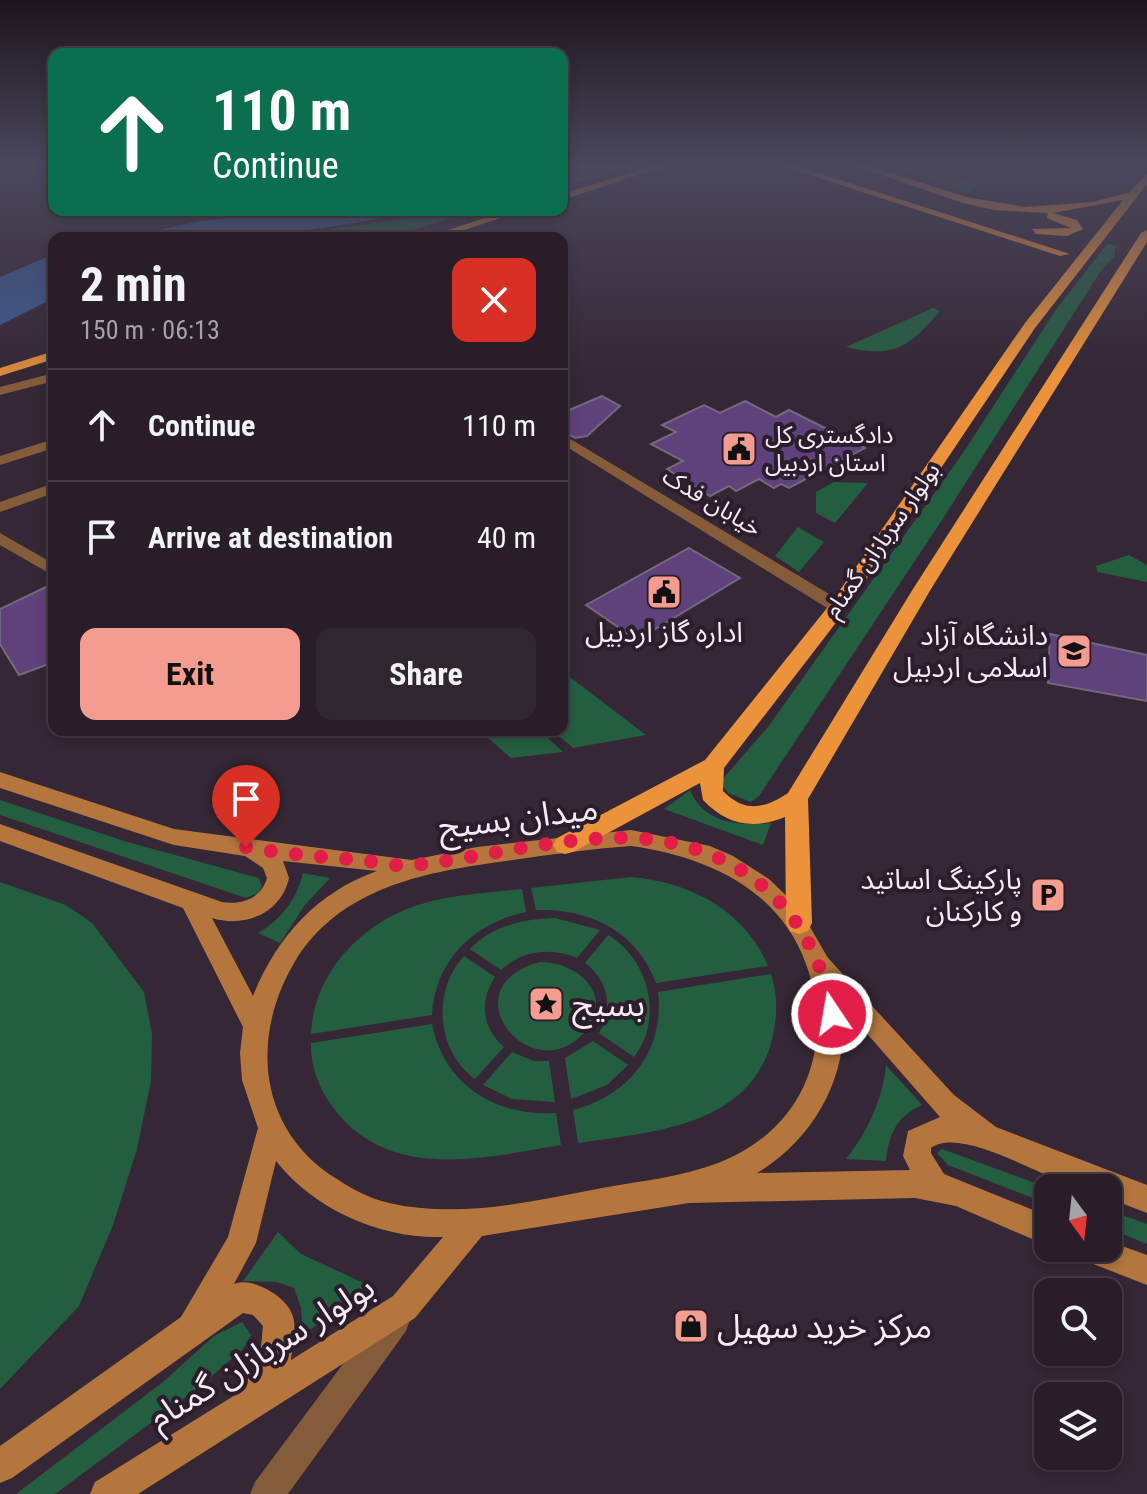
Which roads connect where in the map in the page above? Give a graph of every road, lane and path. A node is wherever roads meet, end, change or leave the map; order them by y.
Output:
1 (996, 236) edge
2 (1041, 236) edge
3 (1094, 236) edge
4 (1145, 236) edge
5 (1070, 261) junction
6 (1147, 263) edge
7 (1120, 275) junction
8 (48, 357) edge
9 (0, 372) edge
10 (48, 380) edge
11 (0, 391) edge
12 (568, 442) edge
13 (48, 445) edge
14 (0, 461) edge
15 (48, 490) edge
16 (0, 507) edge
17 (0, 538) edge
18 (48, 567) edge
19 (838, 607) junction
20 (713, 766) junction
21 (0, 780) edge
22 (796, 799) junction
23 (0, 832) edge
24 (565, 845) junction
25 (246, 847) junction
26 (412, 865) junction
27 (191, 901) junction
28 (799, 923) junction
29 (820, 963) junction
30 (256, 1027) junction
31 (271, 1129) junction
32 (987, 1137) junction
33 (935, 1185) junction
34 (678, 1189) junction
35 (1147, 1199) edge
36 (474, 1223) junction
37 (1034, 1225) edge
38 (1122, 1261) edge
39 (1147, 1270) edge
40 (404, 1307) junction
41 (192, 1328) junction
42 (253, 1401) junction
43 (0, 1466) edge
44 (107, 1494) edge
45 (267, 1494) edge

1 - 5 highway
2 - 5 highway
3 - 5 highway, بولوار سربازان گمنام
4 - 7 highway, بولوار سربازان گمنام
5 - 19 highway, بولوار سربازان گمنام
6 - 7 highway
7 - 22 highway, بولوار سربازان گمنام
8 - 9 main road
10 - 11 street
12 - 19 street, خیابان فدک
13 - 14 street
15 - 16 street
17 - 18 street
19 - 20 highway, بولوار سربازان گمنام
20 - 22 highway
20 - 24 highway, بولوار سربازان گمنام
21 - 25 main road
22 - 28 highway
23 - 27 main road
24 - 26 main road, میدان بسیج
24 - 28 main road, میدان بسیج
25 - 26 main road
25 - 27 main road
26 - 30 main road, میدان بسیج
27 - 30 main road
28 - 29 main road, میدان بسیج
29 - 32 main road
29 - 34 main road, میدان بسیج
30 - 31 main road, میدان بسیج
31 - 36 main road, میدان بسیج
31 - 41 main road, بولوار سربازان گمنام
32 - 33 main road
32 - 35 main road
33 - 34 main road
33 - 37 main road
34 - 36 main road, میدان بسیج
36 - 40 main road, بولوار سربازان گمنام
38 - 39 main road
40 - 42 main road, بولوار سربازان گمنام
40 - 45 street
41 - 42 main road
41 - 43 main road, بولوار سربازان گمنام
42 - 44 main road, بولوار سربازان گمنام

